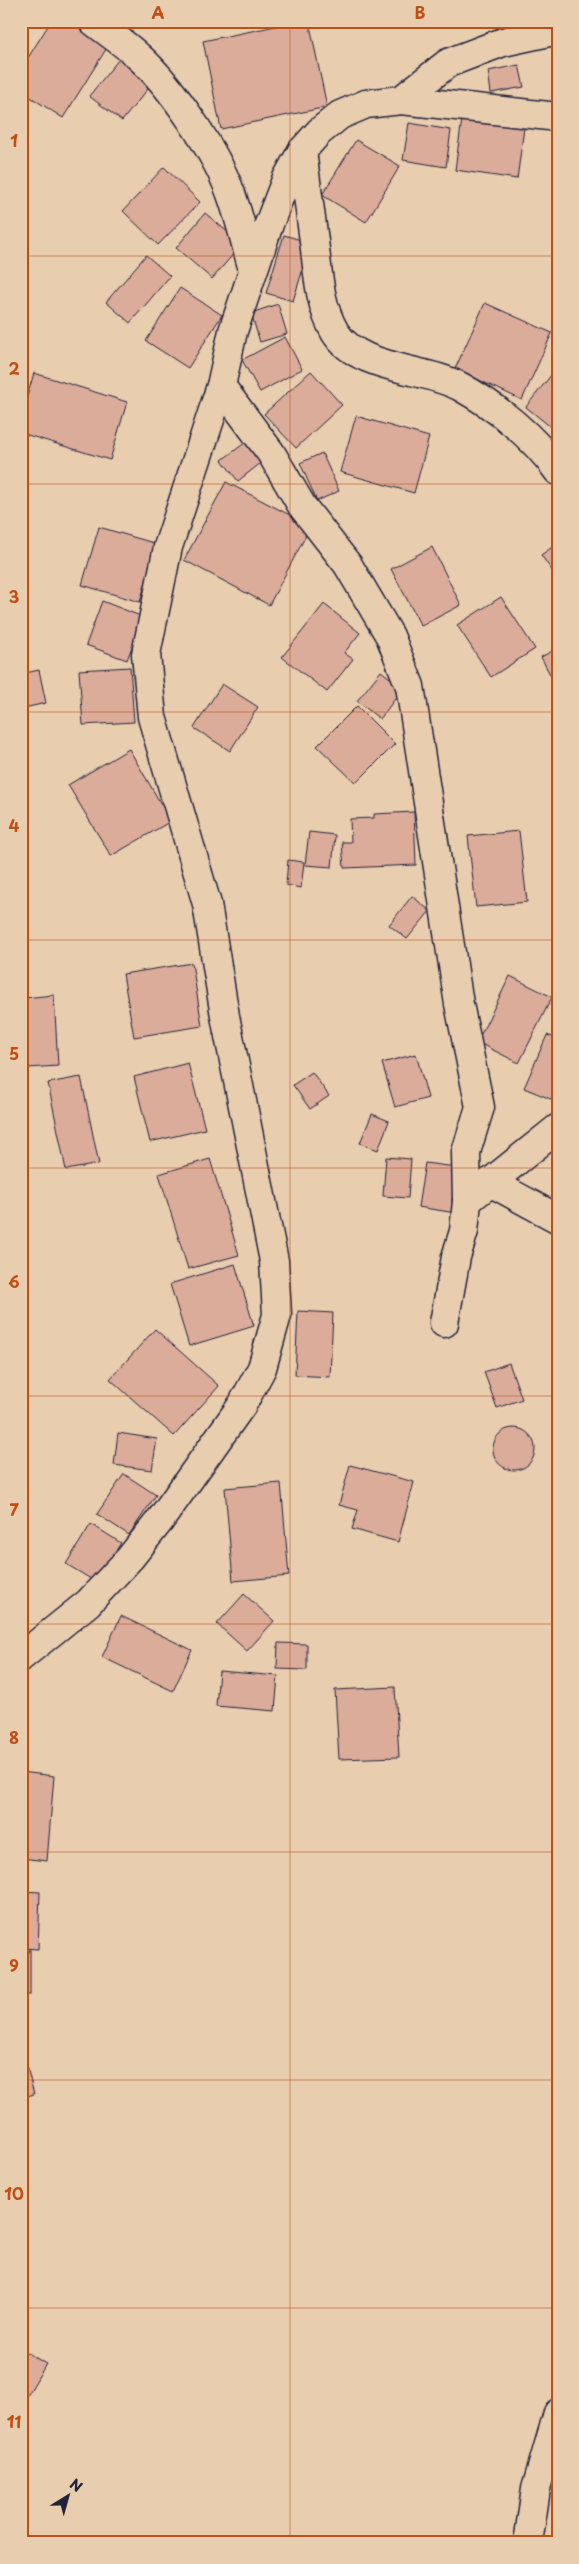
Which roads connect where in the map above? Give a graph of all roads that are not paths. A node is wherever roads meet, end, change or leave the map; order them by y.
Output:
1 (92, 21) edge
2 (558, 30) edge
3 (401, 100) junction
4 (558, 117) edge
5 (302, 151) junction
6 (253, 270) junction
7 (221, 386) junction
8 (558, 471) edge
9 (558, 1128) edge
10 (490, 1182) junction
11 (467, 1201) junction
12 (558, 1219) edge
13 (444, 1323) dead end
14 (21, 1657) edge
15 (558, 2412) edge
16 (528, 2543) edge

1 - 6 street
2 - 3 street
3 - 4 street
3 - 5 street
5 - 6 street
5 - 8 street
6 - 7 street
7 - 11 street
7 - 14 street
9 - 10 street
10 - 11 street
10 - 12 street
11 - 13 street
15 - 16 street

